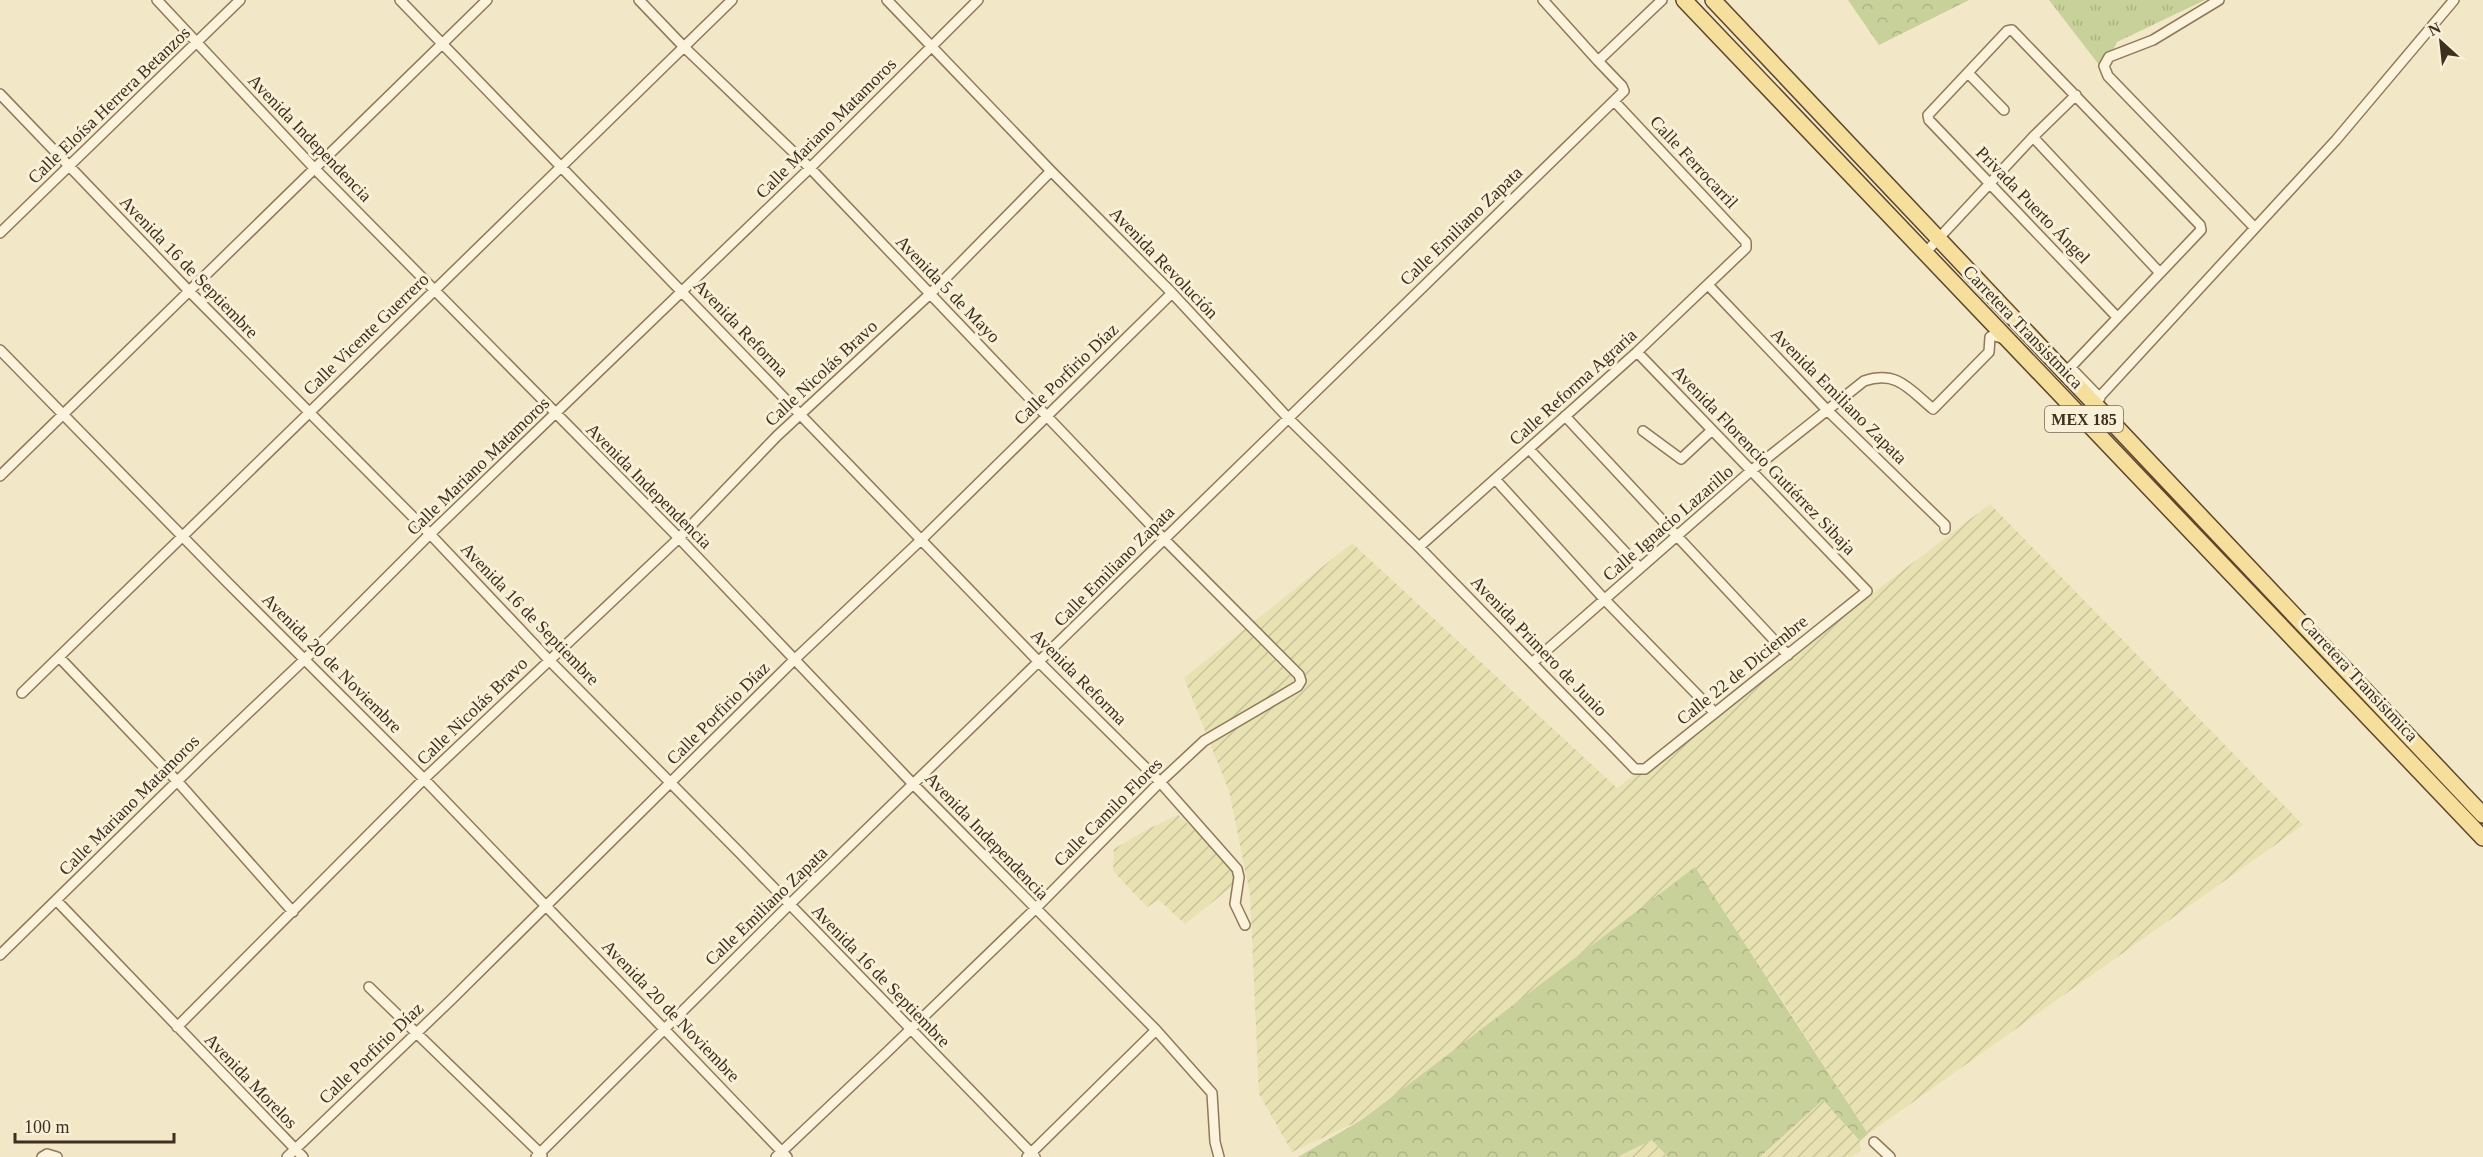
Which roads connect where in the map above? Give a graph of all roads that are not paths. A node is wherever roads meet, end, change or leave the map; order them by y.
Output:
1 (157, 0) edge
2 (240, 0) edge
3 (400, 0) edge
4 (487, 0) edge
5 (639, 0) edge
6 (732, 0) edge
7 (886, 0) edge
8 (978, 0) edge
9 (1543, 0) edge
10 (1662, 0) edge
11 (1684, 0) edge
12 (1700, 0) edge
13 (1713, 0) edge
14 (2219, 0) edge
15 (2454, 0) edge
16 (196, 44) junction
17 (440, 45) junction
18 (684, 46) junction
19 (931, 47) junction
20 (1765, 54) junction
21 (1598, 60) junction
22 (1968, 73) junction
23 (0, 94) edge
24 (2076, 95) junction
25 (1614, 101) junction
26 (2004, 110) dead end
27 (2033, 137) junction
28 (69, 168) junction
29 (314, 168) junction
30 (560, 168) junction
31 (810, 168) junction
32 (1051, 171) junction
33 (1989, 183) junction
34 (2255, 228) junction
35 (0, 233) edge
36 (1937, 239) junction
37 (1746, 248) joint
38 (1925, 253) junction
39 (2160, 273) junction
40 (1709, 285) junction
41 (189, 291) junction
42 (435, 291) junction
43 (683, 291) junction
44 (1172, 293) junction
45 (930, 294) junction
46 (2117, 317) junction
47 (2009, 341) junction
48 (0, 350) edge
49 (1637, 352) junction
50 (2067, 370) junction
51 (2098, 401) junction
52 (1826, 409) junction
53 (63, 412) junction
54 (308, 412) junction
55 (800, 413) junction
56 (1047, 414) junction
57 (556, 415) junction
58 (1565, 416) junction
59 (2082, 416) junction
60 (1289, 419) junction
61 (1642, 431) dead end
62 (1711, 431) junction
63 (1529, 449) junction
64 (1752, 471) junction
65 (0, 476) edge
66 (1495, 479) junction
67 (1945, 529) dead end
68 (430, 534) junction
69 (183, 535) junction
70 (1677, 535) junction
71 (679, 538) junction
72 (1164, 539) junction
73 (921, 540) junction
74 (1419, 547) junction
75 (1640, 568) junction
76 (1867, 591) joint
77 (1605, 600) junction
78 (1230, 605) joint
79 (1788, 655) junction
80 (59, 657) junction
81 (305, 659) junction
82 (549, 660) junction
83 (795, 660) junction
84 (1040, 663) junction
85 (1532, 663) junction
86 (22, 693) dead end
87 (1715, 713) junction
88 (1635, 769) joint
89 (424, 779) junction
90 (178, 782) junction
91 (1160, 782) junction
92 (670, 783) junction
93 (914, 785) junction
94 (2483, 815) edge
95 (2483, 838) edge
96 (56, 900) junction
97 (546, 904) junction
98 (789, 905) junction
99 (1035, 909) junction
100 (293, 912) junction
101 (1245, 925) dead end
102 (0, 955) edge
103 (369, 987) dead end
104 (177, 1027) junction
105 (665, 1029) junction
106 (909, 1029) junction
107 (1156, 1030) junction
108 (417, 1032) junction
109 (1874, 1142) dead end
110 (295, 1149) junction
111 (782, 1155) edge
112 (540, 1156) edge
113 (1031, 1156) edge
114 (42, 1157) edge
115 (57, 1157) edge
116 (287, 1157) edge
117 (303, 1157) edge
118 (1219, 1157) edge
119 (1890, 1157) edge

1 - 16 street, Avenida Independencia
2 - 16 street, Calle Eloísa Herrera Betanzos
3 - 17 street, Avenida Reforma
4 - 17 street
5 - 18 street, Avenida 5 de Mayo
6 - 18 street, Calle Vicente Guerrero
7 - 19 street, Avenida Revolución
8 - 19 street, Calle Mariano Matamoros
9 - 21 street
10 - 21 street
11 - 38 main road, Carretera Transistmica / MEX 185
12 - 20 main road
13 - 20 main road, Carretera Transistmica / MEX 185
14 - 34 street
15 - 34 street
16 - 28 street, Calle Eloísa Herrera Betanzos
16 - 29 street, Avenida Independencia
17 - 29 street
17 - 30 street, Avenida Reforma
18 - 30 street, Calle Vicente Guerrero
18 - 31 street, Avenida 5 de Mayo
19 - 31 street, Calle Mariano Matamoros
19 - 32 street, Avenida Revolución
20 - 36 main road, Carretera Transistmica / MEX 185
21 - 25 street
22 - 24 street
22 - 26 street
22 - 33 street, Privada Puerto Ángel
23 - 28 street, Avenida 16 de Septiembre
24 - 27 street
24 - 39 street
25 - 37 street, Calle Ferrocarril
25 - 60 street, Calle Emiliano Zapata
27 - 33 street
27 - 39 street
28 - 35 street, Calle Eloísa Herrera Betanzos
28 - 41 street, Avenida 16 de Septiembre
29 - 41 street
29 - 42 street, Avenida Independencia
30 - 42 street, Calle Vicente Guerrero
30 - 43 street, Avenida Reforma
31 - 43 street, Calle Mariano Matamoros
31 - 45 street, Avenida 5 de Mayo
32 - 44 street, Avenida Revolución
32 - 45 street, Calle Nicolás Bravo
33 - 36 street
33 - 46 street, Privada Puerto Ángel
34 - 51 street
36 - 38 street
36 - 50 main road, Carretera Transistmica / MEX 185
37 - 40 street, Calle Reforma Agraria
38 - 47 main road, Carretera Transistmica / MEX 185
39 - 46 street
40 - 49 street, Calle Reforma Agraria
40 - 52 street, Avenida Emiliano Zapata
41 - 53 street
41 - 54 street, Avenida 16 de Septiembre
42 - 54 street, Calle Vicente Guerrero
42 - 57 street, Avenida Independencia
43 - 55 street, Avenida Reforma
43 - 57 street, Calle Mariano Matamoros
44 - 56 street, Calle Porfirio Díaz
44 - 60 street, Avenida Revolución
45 - 55 street, Calle Nicolás Bravo
45 - 56 street, Avenida 5 de Mayo
46 - 50 street
47 - 51 main road
47 - 52 street, Calle Ignacio Lazarillo
47 - 59 main road, Carretera Transistmica / MEX 185
48 - 53 street, Avenida 20 de Noviembre
49 - 58 street, Calle Reforma Agraria
49 - 62 street, Avenida Florencio Gutiérrez Sibaja
50 - 51 main road, Carretera Transistmica / MEX 185
51 - 59 street
51 - 94 main road, Carretera Transistmica / MEX 185
52 - 64 street, Calle Ignacio Lazarillo
52 - 67 street, Avenida Emiliano Zapata
53 - 65 street
53 - 69 street, Avenida 20 de Noviembre
54 - 68 street, Avenida 16 de Septiembre
54 - 69 street, Calle Vicente Guerrero
55 - 71 street, Calle Nicolás Bravo
55 - 73 street, Avenida Reforma
56 - 72 street, Avenida 5 de Mayo
56 - 73 street, Calle Porfirio Díaz
57 - 68 street, Calle Mariano Matamoros
57 - 71 street, Avenida Independencia
58 - 63 street, Calle Reforma Agraria
58 - 70 street
59 - 95 main road, Carretera Transistmica / MEX 185
60 - 72 street, Calle Emiliano Zapata
60 - 74 street, Avenida Revolución
61 - 62 street
62 - 64 street, Avenida Florencio Gutiérrez Sibaja
63 - 66 street, Calle Reforma Agraria
63 - 75 street
64 - 70 street, Calle Ignacio Lazarillo
64 - 76 street, Avenida Florencio Gutiérrez Sibaja
66 - 74 street, Calle Reforma Agraria
66 - 77 street
68 - 81 street, Calle Mariano Matamoros
68 - 82 street, Avenida 16 de Septiembre
69 - 80 street, Calle Vicente Guerrero
69 - 81 street, Avenida 20 de Noviembre
70 - 75 street, Calle Ignacio Lazarillo
70 - 79 street
71 - 82 street, Calle Nicolás Bravo
71 - 83 street, Avenida Independencia
72 - 78 street, Avenida 5 de Mayo
72 - 84 street, Calle Emiliano Zapata
73 - 83 street, Calle Porfirio Díaz
73 - 84 street, Avenida Reforma
74 - 85 street, Avenida Primero de Junio
75 - 77 street, Calle Ignacio Lazarillo
76 - 79 street, Calle 22 de Diciembre
77 - 85 street, Calle Ignacio Lazarillo
77 - 87 street
78 - 91 street, Calle Camilo Flores
79 - 87 street, Calle 22 de Diciembre
80 - 86 street, Calle Vicente Guerrero
80 - 90 street
81 - 89 street, Avenida 20 de Noviembre
81 - 90 street, Calle Mariano Matamoros
82 - 89 street, Calle Nicolás Bravo
82 - 92 street, Avenida 16 de Septiembre
83 - 92 street, Calle Porfirio Díaz
83 - 93 street, Avenida Independencia
84 - 91 street, Avenida Reforma
84 - 93 street, Calle Emiliano Zapata
85 - 88 street, Avenida Primero de Junio
87 - 88 street, Calle 22 de Diciembre
89 - 97 street, Avenida 20 de Noviembre
89 - 100 street, Calle Nicolás Bravo
90 - 96 street, Calle Mariano Matamoros
90 - 100 street
91 - 99 street, Calle Camilo Flores
91 - 101 street, Avenida Reforma
92 - 97 street, Calle Porfirio Díaz
92 - 98 street, Avenida 16 de Septiembre
93 - 98 street, Calle Emiliano Zapata
93 - 99 street, Avenida Independencia
96 - 102 street, Calle Mariano Matamoros
96 - 104 street, Avenida Morelos
97 - 105 street, Avenida 20 de Noviembre
97 - 108 street, Calle Porfirio Díaz
98 - 105 street, Calle Emiliano Zapata
98 - 106 street, Avenida 16 de Septiembre
99 - 106 street, Calle Camilo Flores
99 - 107 street, Avenida Independencia
100 - 104 street, Calle Nicolás Bravo
103 - 108 street
104 - 110 street, Avenida Morelos
105 - 111 street, Avenida 20 de Noviembre
105 - 112 street, Calle Emiliano Zapata
106 - 111 street, Calle Camilo Flores
106 - 113 street, Avenida 16 de Septiembre
107 - 113 street
107 - 118 street, Avenida Independencia
108 - 110 street, Calle Porfirio Díaz
108 - 112 street
109 - 119 street
110 - 116 street, Calle Porfirio Díaz
110 - 117 street, Avenida Morelos
114 - 115 street

